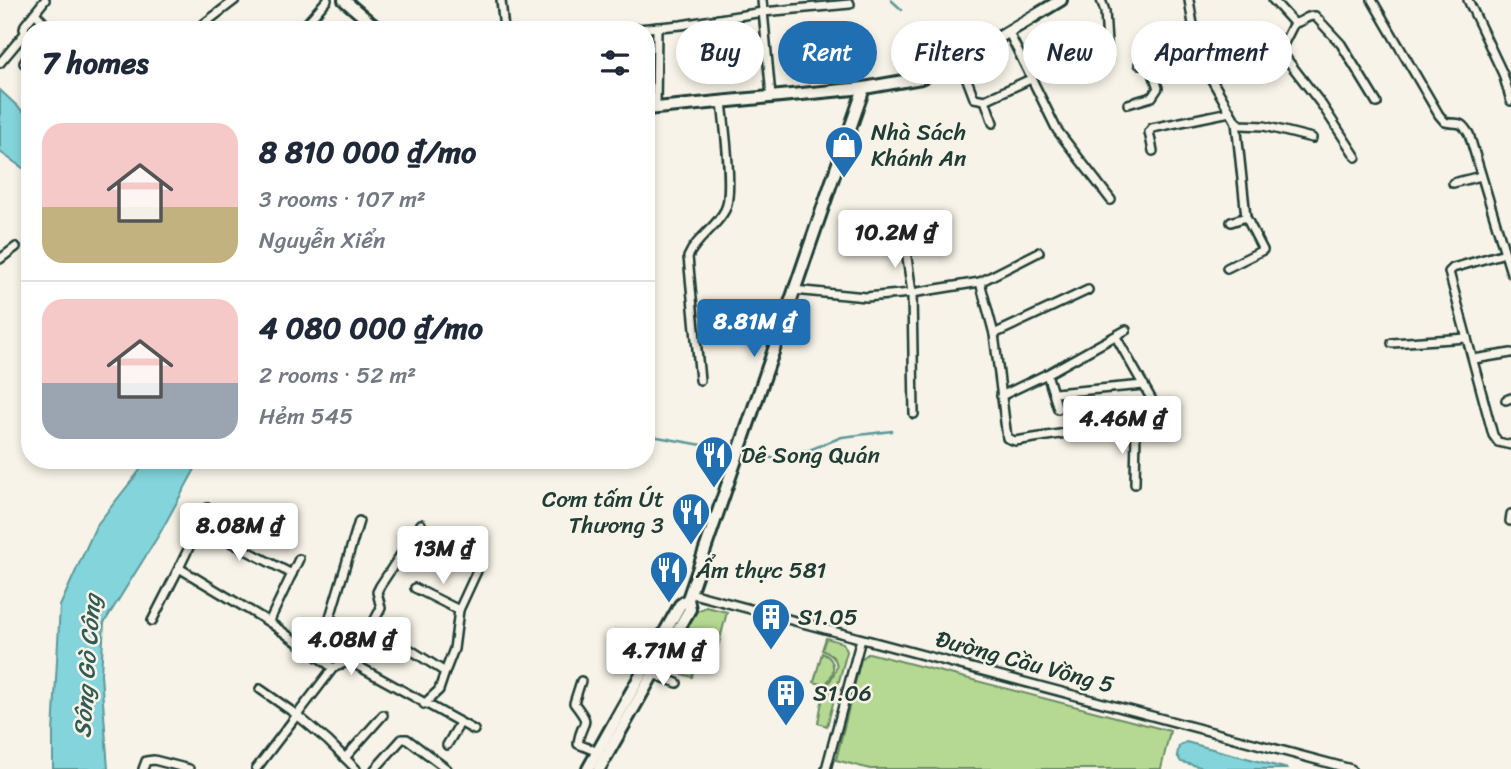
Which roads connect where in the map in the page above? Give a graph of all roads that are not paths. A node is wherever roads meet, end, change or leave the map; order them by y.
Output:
1 (45, 0) edge
2 (234, 0) edge
3 (327, 0) edge
4 (344, 0) edge
5 (501, 0) edge
6 (762, 0) edge
7 (1061, 0) edge
8 (1101, 0) edge
9 (1189, 0) edge
10 (1273, 0) edge
11 (1371, 0) edge
12 (1468, 0) edge
13 (850, 4) dead end
14 (763, 12) junction
15 (35, 13) junction
16 (28, 21) edge
17 (43, 21) edge
18 (207, 21) edge
19 (309, 21) edge
20 (368, 21) edge
21 (503, 21) edge
22 (1106, 21) edge
23 (1192, 21) edge
24 (1294, 23) junction
25 (657, 27) joint
26 (1009, 33) joint
27 (21, 38) edge
28 (655, 54) edge
29 (1023, 59) edge
30 (0, 63) edge
31 (891, 83) edge
32 (1023, 83) edge
33 (969, 84) edge
34 (1036, 84) edge
35 (1157, 84) edge
36 (1215, 84) edge
37 (864, 88) junction
38 (771, 96) junction
39 (985, 100) junction
40 (722, 101) junction
41 (1511, 101) edge
42 (1377, 103) dead end
43 (1128, 104) dead end
44 (655, 109) edge
45 (1230, 112) junction
46 (1236, 122) junction
47 (993, 123) dead end
48 (1312, 138) dead end
49 (1153, 151) dead end
50 (1356, 157) dead end
51 (1481, 176) junction
52 (1453, 183) dead end
53 (1111, 200) dead end
54 (1247, 217) junction
55 (1231, 222) dead end
56 (905, 243) dead end
57 (16, 247) dead end
58 (1039, 252) dead end
59 (1506, 253) junction
60 (0, 259) edge
61 (1227, 268) dead end
62 (1511, 273) edge
63 (980, 282) junction
64 (793, 290) junction
65 (1088, 290) dead end
66 (912, 293) junction
67 (1126, 330) dead end
68 (994, 334) junction
69 (1116, 337) junction
70 (1467, 338) junction
71 (1392, 343) dead end
72 (1511, 353) edge
73 (1474, 359) junction
74 (1047, 374) junction
75 (700, 380) dead end
76 (1144, 386) junction
77 (1055, 393) junction
78 (1001, 396) junction
79 (1152, 400) dead end
80 (1058, 409) dead end
81 (914, 414) dead end
82 (1154, 427) dead end
83 (1136, 429) junction
84 (1511, 445) edge
85 (1135, 484) dead end
86 (208, 508) dead end
87 (359, 521) dead end
88 (421, 524) dead end
89 (199, 526) junction
90 (299, 559) dead end
91 (179, 568) junction
92 (477, 571) dead end
93 (292, 574) junction
94 (415, 588) dead end
95 (689, 596) junction
96 (459, 610) junction
97 (152, 621) dead end
98 (269, 621) junction
99 (372, 625) junction
100 (861, 639) junction
101 (318, 657) junction
102 (349, 661) junction
103 (333, 668) junction
104 (445, 672) junction
105 (653, 674) junction
106 (581, 681) dead end
107 (677, 683) dead end
108 (260, 689) dead end
109 (424, 704) junction
110 (297, 715) junction
111 (383, 715) dead end
112 (460, 723) junction
113 (474, 730) dead end
114 (447, 745) dead end
115 (598, 752) junction
116 (345, 758) junction
117 (829, 768) edge
118 (143, 769) edge
119 (189, 769) edge
120 (256, 769) edge
121 (356, 769) edge
122 (374, 769) edge
123 (447, 769) edge
124 (588, 769) edge
125 (599, 769) edge
126 (1351, 769) edge

1 - 15 street
2 - 18 street
3 - 19 street
4 - 20 main road
5 - 21 street
6 - 14 street
7 - 26 main road
8 - 22 street
9 - 23 street
10 - 24 street
11 - 51 street
12 - 41 street
13 - 14 street
14 - 25 street
14 - 38 street
15 - 16 street
15 - 17 street
24 - 42 street
24 - 50 street
25 - 28 street
26 - 29 street
27 - 30 street
31 - 37 main road
32 - 39 street
33 - 39 street
34 - 53 street
35 - 43 street
36 - 45 street
37 - 38 main road
37 - 64 main road
38 - 40 main road
39 - 47 street
40 - 44 main road
40 - 75 street
45 - 46 street
45 - 49 street
46 - 48 street
46 - 54 street
51 - 52 street
51 - 59 street
54 - 55 street
54 - 61 street
56 - 66 street
57 - 60 street
58 - 63 street
59 - 62 street
59 - 70 street
63 - 66 street
63 - 68 street
64 - 66 street
64 - 95 main road
65 - 68 street
66 - 81 street
67 - 69 street
68 - 78 street
69 - 74 street
69 - 76 street
70 - 71 street
70 - 73 street
72 - 73 street
73 - 84 street
74 - 77 street
74 - 78 street
76 - 77 street
76 - 79 street
77 - 80 street
78 - 83 street
82 - 83 street
83 - 85 street
86 - 89 street
87 - 101 street
88 - 99 street
89 - 91 street
89 - 93 street
90 - 93 street
91 - 97 street
91 - 98 street
92 - 96 street
93 - 98 street
94 - 96 street
95 - 100 street, Đường Cầu Vồng 5
95 - 105 main road
95 - 115 main road
96 - 104 street
98 - 101 street
99 - 102 street
99 - 104 street
100 - 117 street
100 - 126 street, Đường Cầu Vồng 5
101 - 103 street
102 - 103 street
102 - 109 street
103 - 110 street
104 - 109 street
105 - 107 street
105 - 125 main road
106 - 115 street
108 - 110 street
109 - 112 street
110 - 116 street
110 - 120 street
111 - 116 street
112 - 113 street
112 - 114 street
115 - 124 main road
116 - 121 street
118 - 119 street
122 - 123 street

